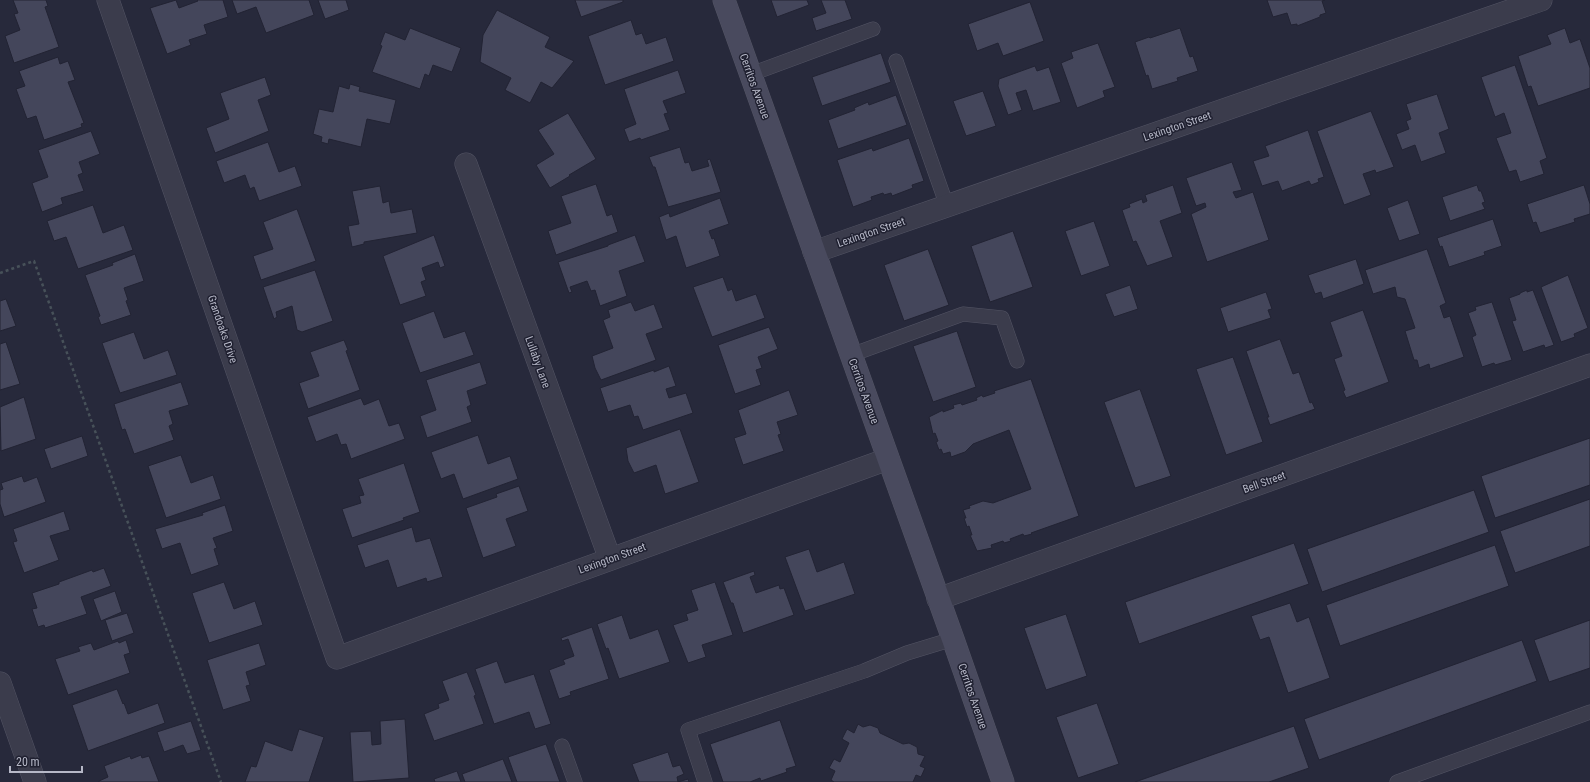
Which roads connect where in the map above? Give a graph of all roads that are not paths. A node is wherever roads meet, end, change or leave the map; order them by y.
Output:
1 (108, 0) edge
2 (724, 0) edge
3 (1541, 0) edge
4 (873, 29) dead end
5 (896, 61) dead end
6 (751, 74) junction
7 (466, 164) dead end
8 (947, 206) junction
9 (814, 252) junction
10 (851, 355) junction
11 (1017, 361) dead end
12 (1590, 365) edge
13 (888, 459) junction
14 (610, 559) junction
15 (938, 599) junction
16 (953, 639) junction
17 (337, 658) joint
18 (0, 683) edge
19 (1590, 712) edge
20 (562, 746) dead end
21 (35, 782) edge
22 (575, 782) edge
23 (705, 782) edge
24 (1002, 782) edge
25 (1397, 782) edge

1 - 17 street, Grandoaks Drive
2 - 6 main road, Cerritos Avenue
3 - 8 street, Lexington Street
4 - 6 lane
5 - 8 lane
6 - 9 main road, Cerritos Avenue
7 - 14 street, Lullaby Lane
8 - 9 street, Lexington Street
9 - 10 main road, Cerritos Avenue
10 - 11 lane
10 - 13 main road, Cerritos Avenue
12 - 15 street, Bell Street
13 - 14 street, Lexington Street
13 - 15 main road, Cerritos Avenue
14 - 17 street, Lexington Street
15 - 16 main road, Cerritos Avenue
16 - 23 lane
16 - 24 main road, Cerritos Avenue
18 - 21 street
19 - 25 lane
20 - 22 lane

